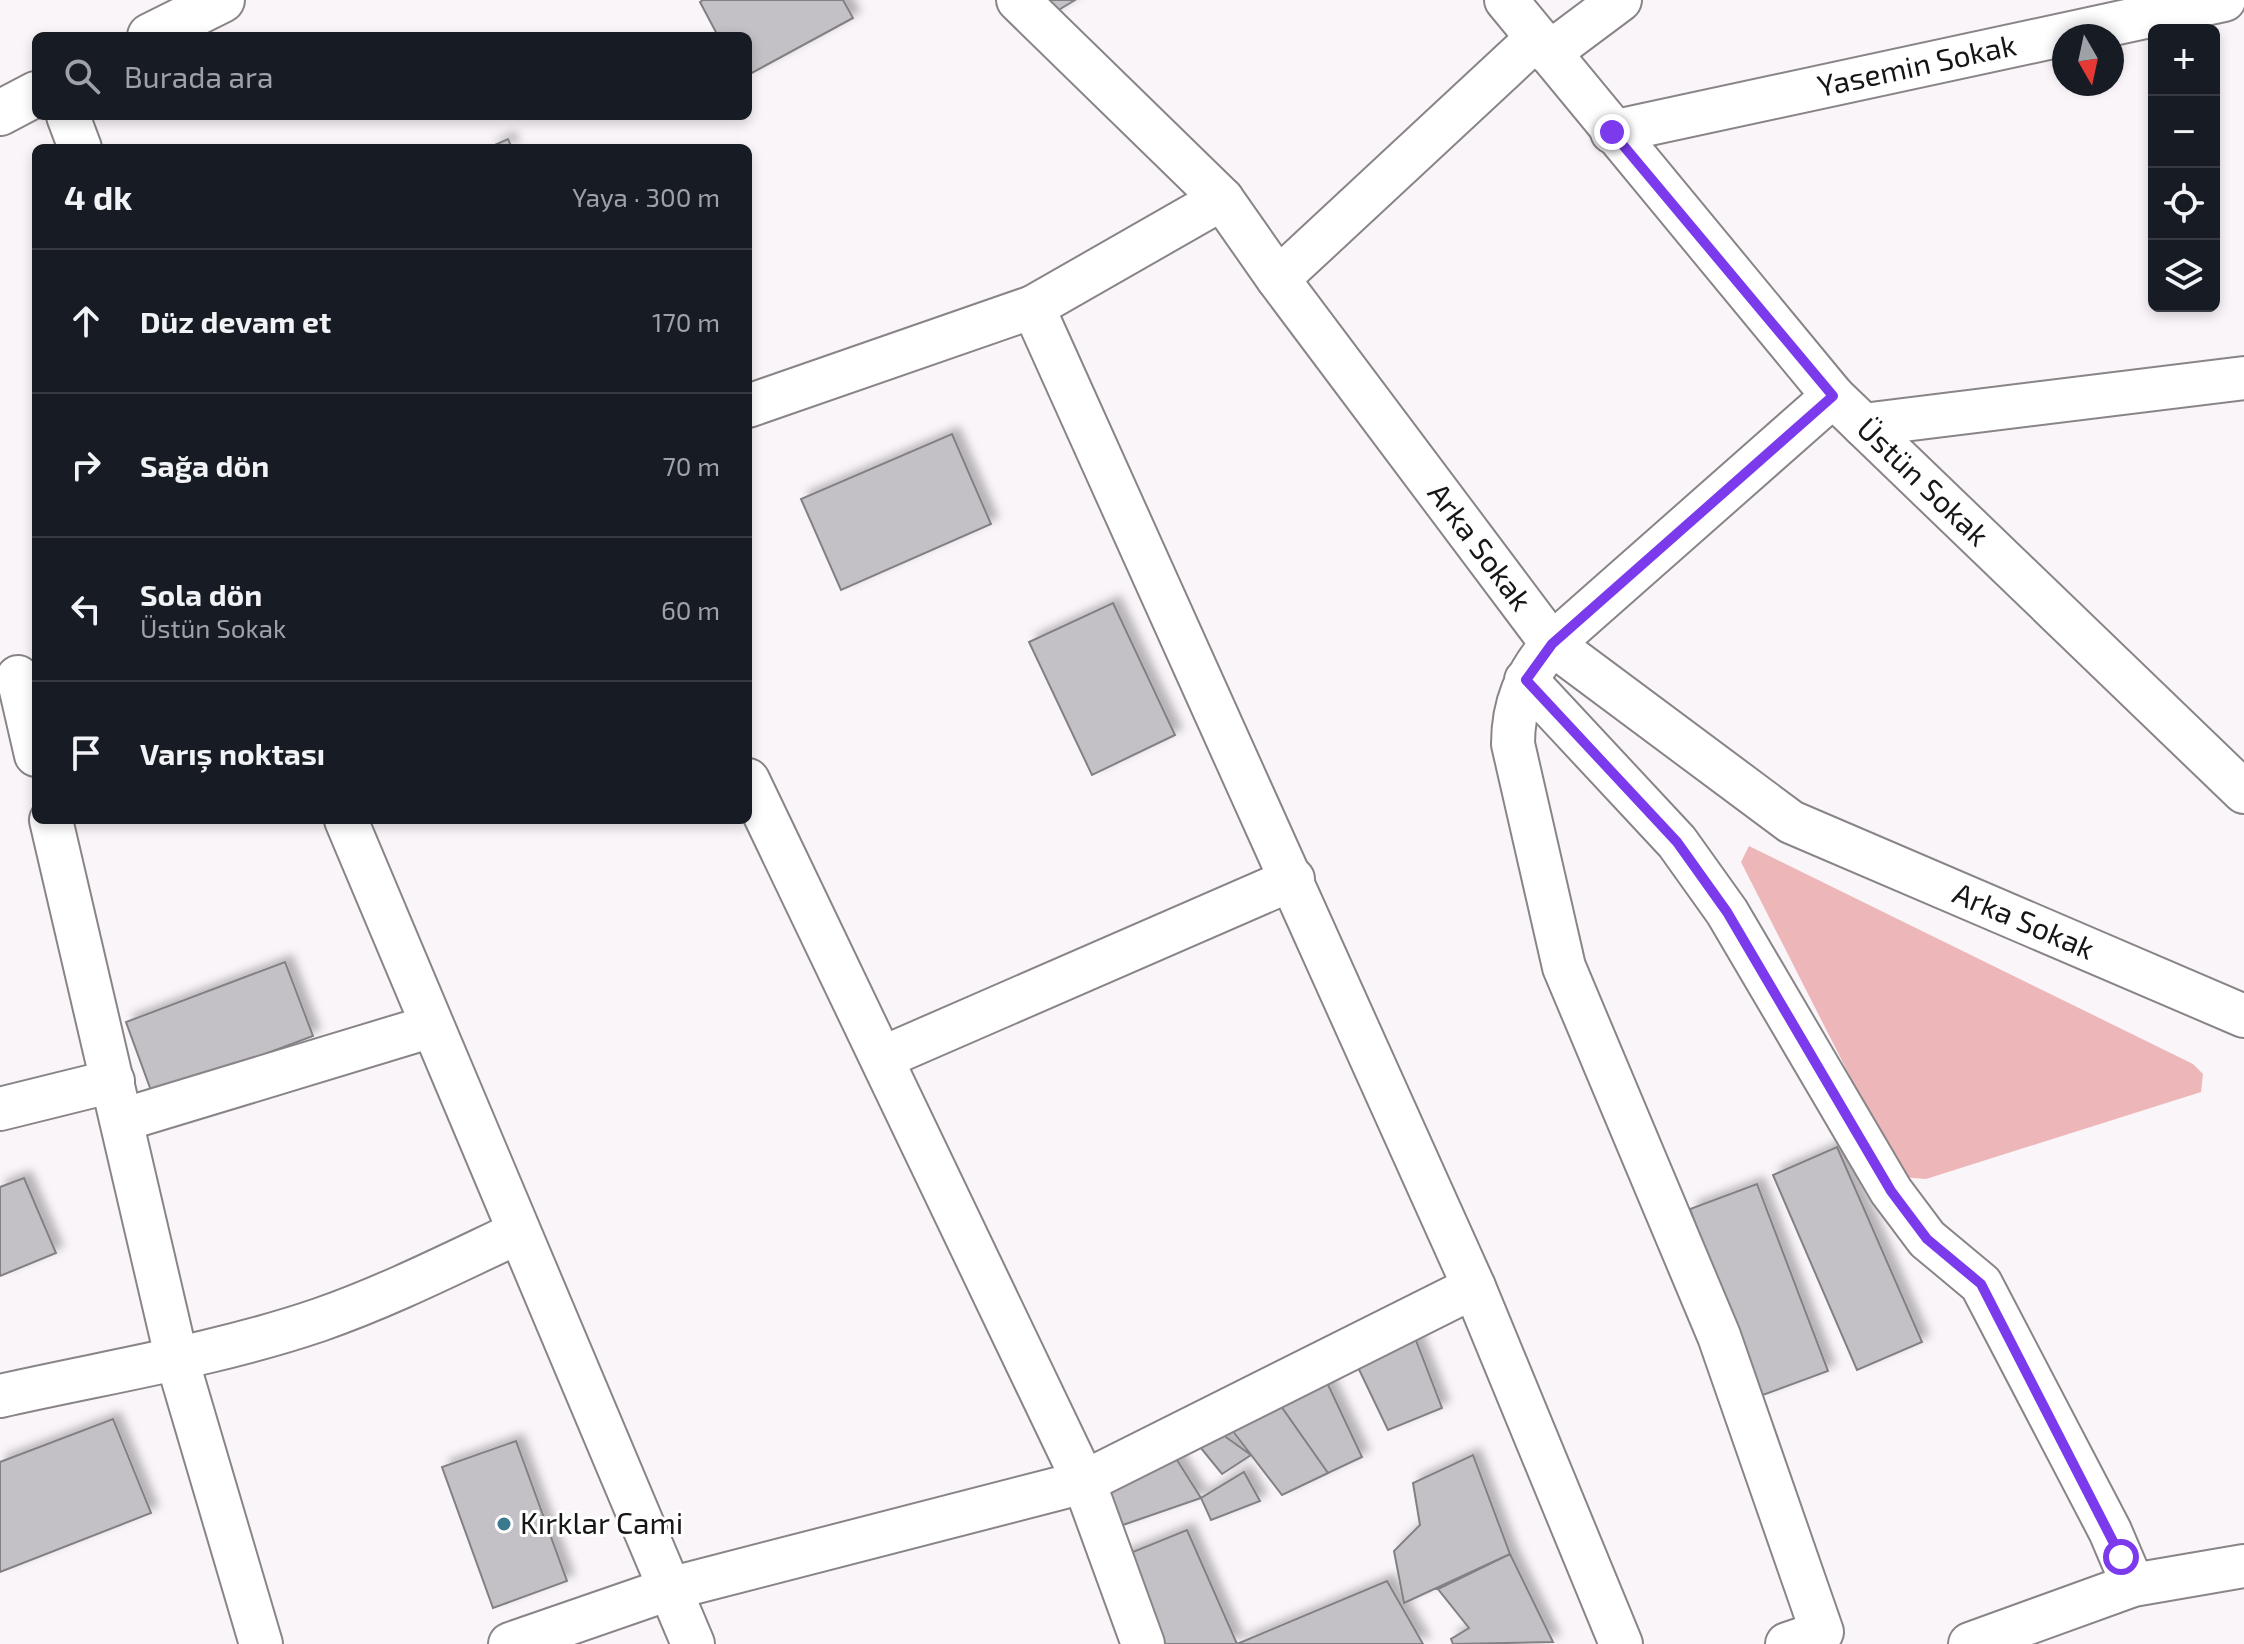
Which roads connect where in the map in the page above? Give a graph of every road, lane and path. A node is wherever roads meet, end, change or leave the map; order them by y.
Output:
1 (222, 0) edge
2 (1018, 0) edge
3 (1506, 0) edge
4 (1620, 0) edge
5 (2224, 0) edge
6 (158, 32) edge
7 (1543, 46) junction
8 (32, 96) edge
9 (0, 113) edge
10 (70, 120) edge
11 (1612, 132) junction
12 (78, 144) edge
13 (1222, 199) junction
14 (1278, 279) junction
15 (1033, 307) junction
16 (2244, 378) edge
17 (1833, 396) junction
18 (752, 405) edge
19 (1863, 425) junction
20 (1552, 644) junction
21 (18, 677) edge
22 (1526, 680) junction
23 (32, 738) edge
24 (752, 788) edge
25 (2244, 792) edge
26 (52, 824) edge
27 (348, 824) edge
28 (1293, 879) junction
29 (2244, 1016) edge
30 (432, 1026) junction
31 (882, 1058) junction
32 (118, 1101) junction
33 (0, 1109) edge
34 (519, 1232) junction
35 (1474, 1287) junction
36 (176, 1356) junction
37 (0, 1396) edge
38 (1084, 1482) junction
39 (2244, 1566) edge
40 (2133, 1585) junction
41 (669, 1589) junction
42 (261, 1644) edge
43 (510, 1644) edge
44 (693, 1644) edge
45 (1143, 1644) edge
46 (1621, 1644) edge
47 (1787, 1644) edge
48 (1970, 1644) edge

1 - 6 main road
2 - 13 street, Arka Sokak
3 - 7 street, Üstün Sokak
4 - 7 street
5 - 11 street, Yasemin Sokak
7 - 11 street, Üstün Sokak
7 - 14 street
8 - 9 main road
10 - 12 street
11 - 17 street, Üstün Sokak
13 - 14 street, Arka Sokak
13 - 15 street
14 - 20 street, Arka Sokak
15 - 18 street
15 - 28 street
16 - 19 street
17 - 19 street, Üstün Sokak
17 - 20 street
19 - 25 street, Üstün Sokak
20 - 22 street
20 - 29 street, Arka Sokak
21 - 23 street
22 - 40 street
22 - 47 street
24 - 31 street
26 - 32 street
27 - 30 street
28 - 31 street
28 - 35 street
30 - 32 street
30 - 34 street
31 - 38 street
32 - 33 street
32 - 36 street
34 - 36 street
34 - 41 street
35 - 38 street
35 - 46 street
36 - 37 street
36 - 42 street
38 - 41 street
38 - 45 street
39 - 40 street
40 - 48 street
41 - 43 street
41 - 44 street

